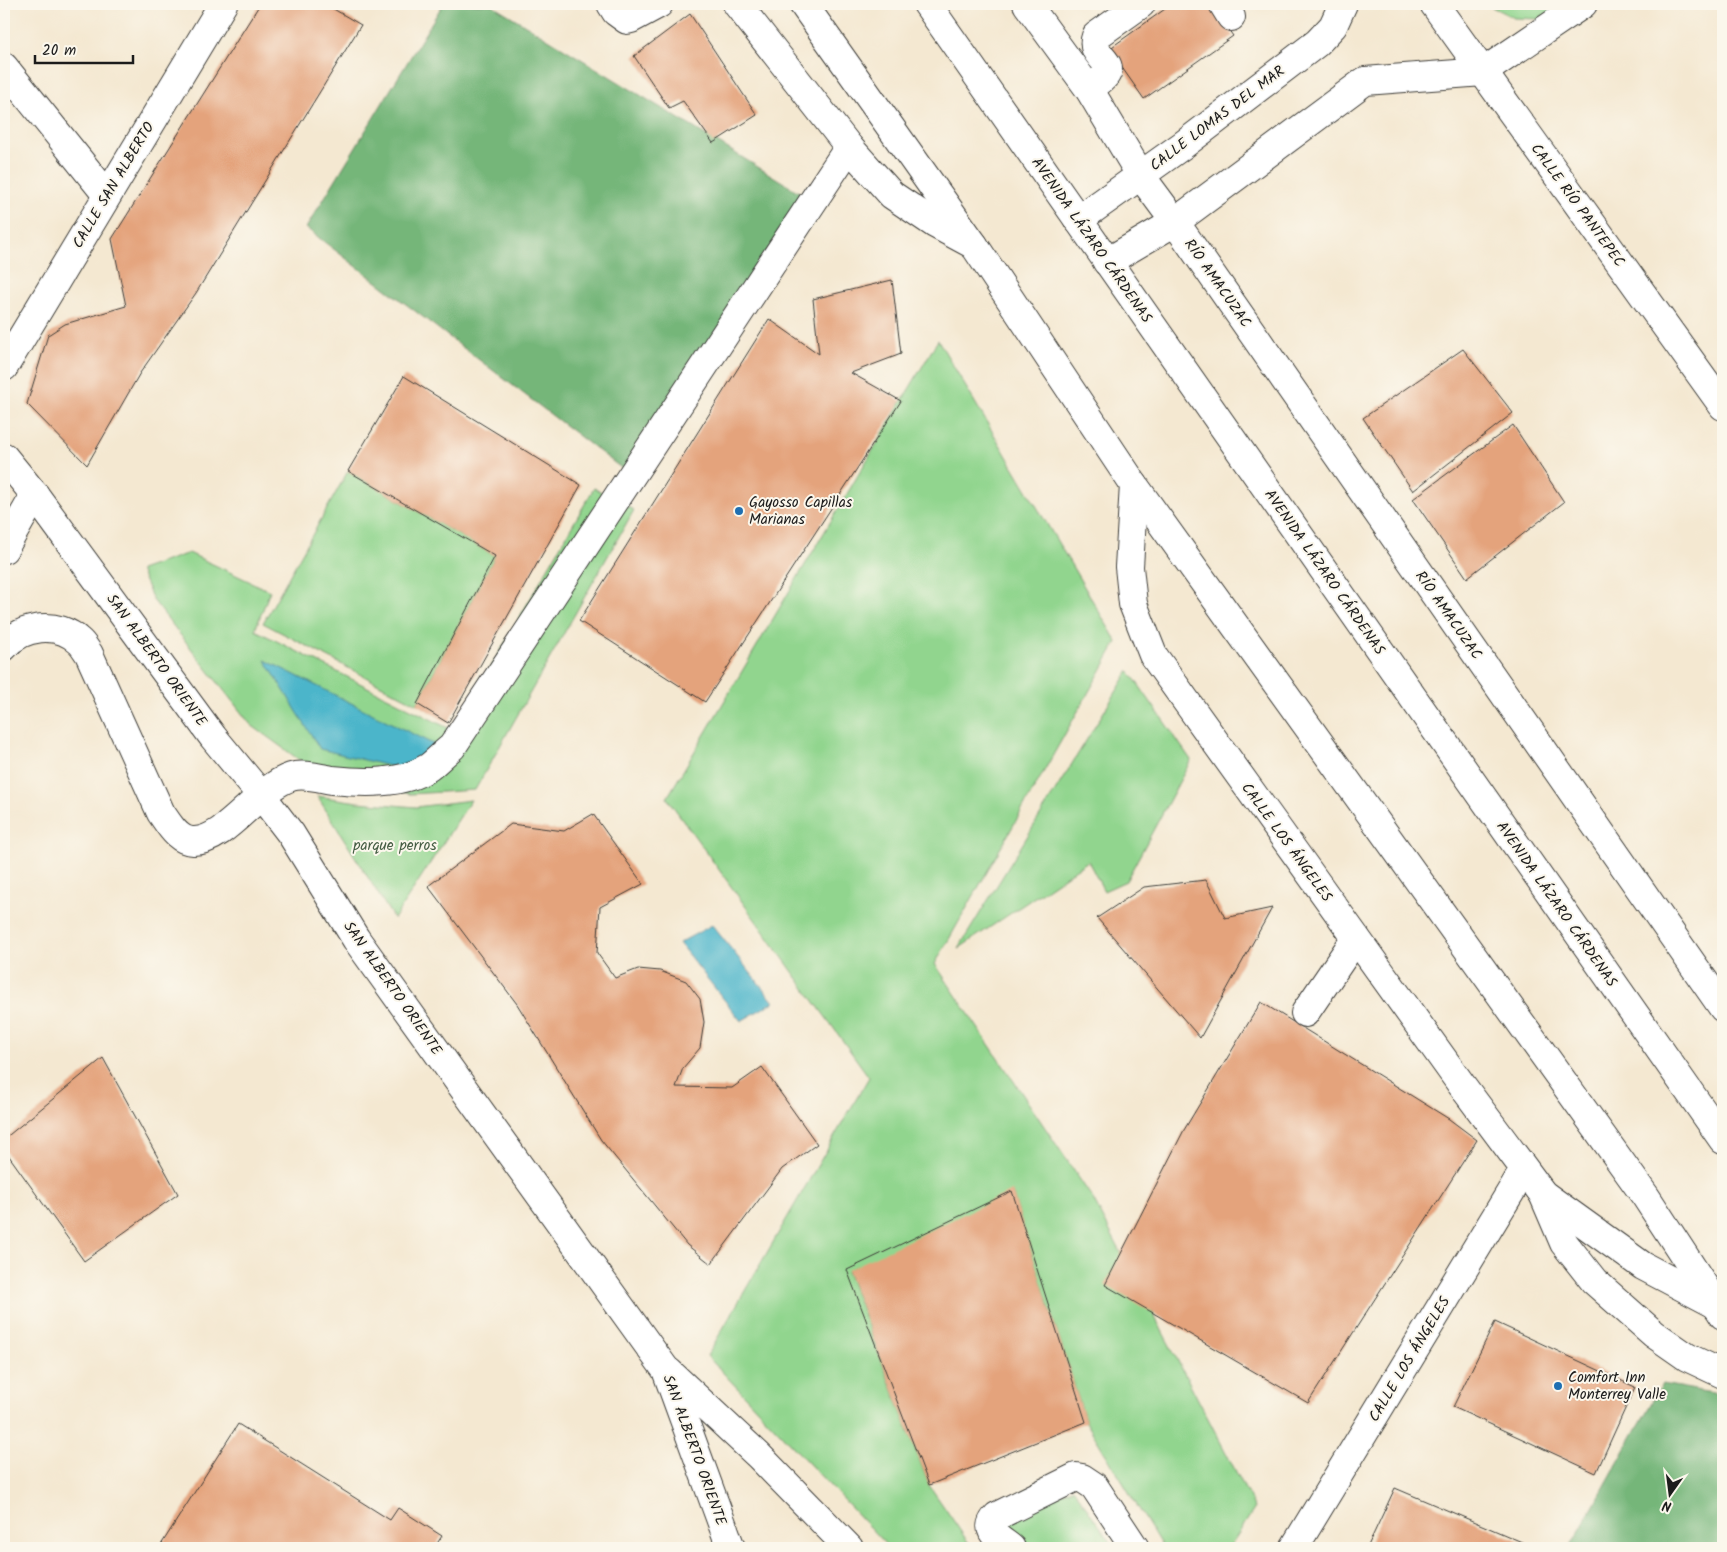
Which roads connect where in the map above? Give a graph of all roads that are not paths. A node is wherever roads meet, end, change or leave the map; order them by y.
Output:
1 (223, 4) edge
2 (611, 4) edge
3 (659, 4) edge
4 (737, 4) edge
5 (803, 4) edge
6 (927, 4) edge
7 (1027, 4) edge
8 (1141, 4) edge
9 (1343, 4) edge
10 (1434, 4) edge
11 (1583, 4) edge
12 (4, 67) edge
13 (1483, 72) junction
14 (1089, 89) junction
15 (849, 147) junction
16 (1141, 176) junction
17 (106, 195) junction
18 (1078, 220) junction
19 (1175, 222) junction
20 (974, 245) junction
21 (1107, 262) junction
22 (4, 366) edge
23 (1723, 406) edge
24 (4, 457) edge
25 (1134, 485) junction
26 (35, 495) junction
27 (4, 549) edge
28 (4, 647) edge
29 (261, 794) junction
30 (1356, 938) junction
31 (1723, 1008) edge
32 (1305, 1013) dead end
33 (1723, 1140) edge
34 (1524, 1170) junction
35 (1543, 1194) junction
36 (1719, 1310) edge
37 (666, 1370) junction
38 (1723, 1374) edge
39 (731, 1548) edge
40 (849, 1548) edge
41 (1011, 1548) edge
42 (1135, 1548) edge
43 (1294, 1548) edge

1 - 17 main road, CALLE SAN ALBERTO
2 - 3 main road
4 - 15 main road
5 - 20 main road
6 - 18 main road, AVENIDA LÁZARO CÁRDENAS
7 - 14 main road, RÍO AMACUZAC
8 - 14 main road
9 - 16 main road, CALLE LOMAS DEL MAR
10 - 13 main road, CALLE RÍO PANTEPEC
11 - 13 main road
12 - 17 main road
13 - 19 main road, RÍO AMACUZAC
13 - 23 main road, CALLE RÍO PANTEPEC
14 - 16 main road, RÍO AMACUZAC
15 - 20 main road
15 - 29 main road
16 - 18 main road, CALLE LOMAS DEL MAR
16 - 19 main road, RÍO AMACUZAC
17 - 22 main road, CALLE SAN ALBERTO
18 - 21 main road, AVENIDA LÁZARO CÁRDENAS
19 - 21 main road
19 - 31 main road, RÍO AMACUZAC
20 - 25 main road
21 - 33 main road, AVENIDA LÁZARO CÁRDENAS
24 - 26 main road, SAN ALBERTO ORIENTE
25 - 30 main road, CALLE LOS ÁNGELES
25 - 36 main road
26 - 27 main road
26 - 29 main road, SAN ALBERTO ORIENTE
28 - 29 main road
29 - 37 main road, SAN ALBERTO ORIENTE
30 - 32 main road
30 - 34 main road, CALLE LOS ÁNGELES
34 - 35 main road, CALLE LOS ÁNGELES
34 - 43 main road, CALLE LOS ÁNGELES
35 - 36 main road, CALLE LOS ÁNGELES
35 - 38 main road
37 - 39 main road, SAN ALBERTO ORIENTE
37 - 40 main road
41 - 42 main road

